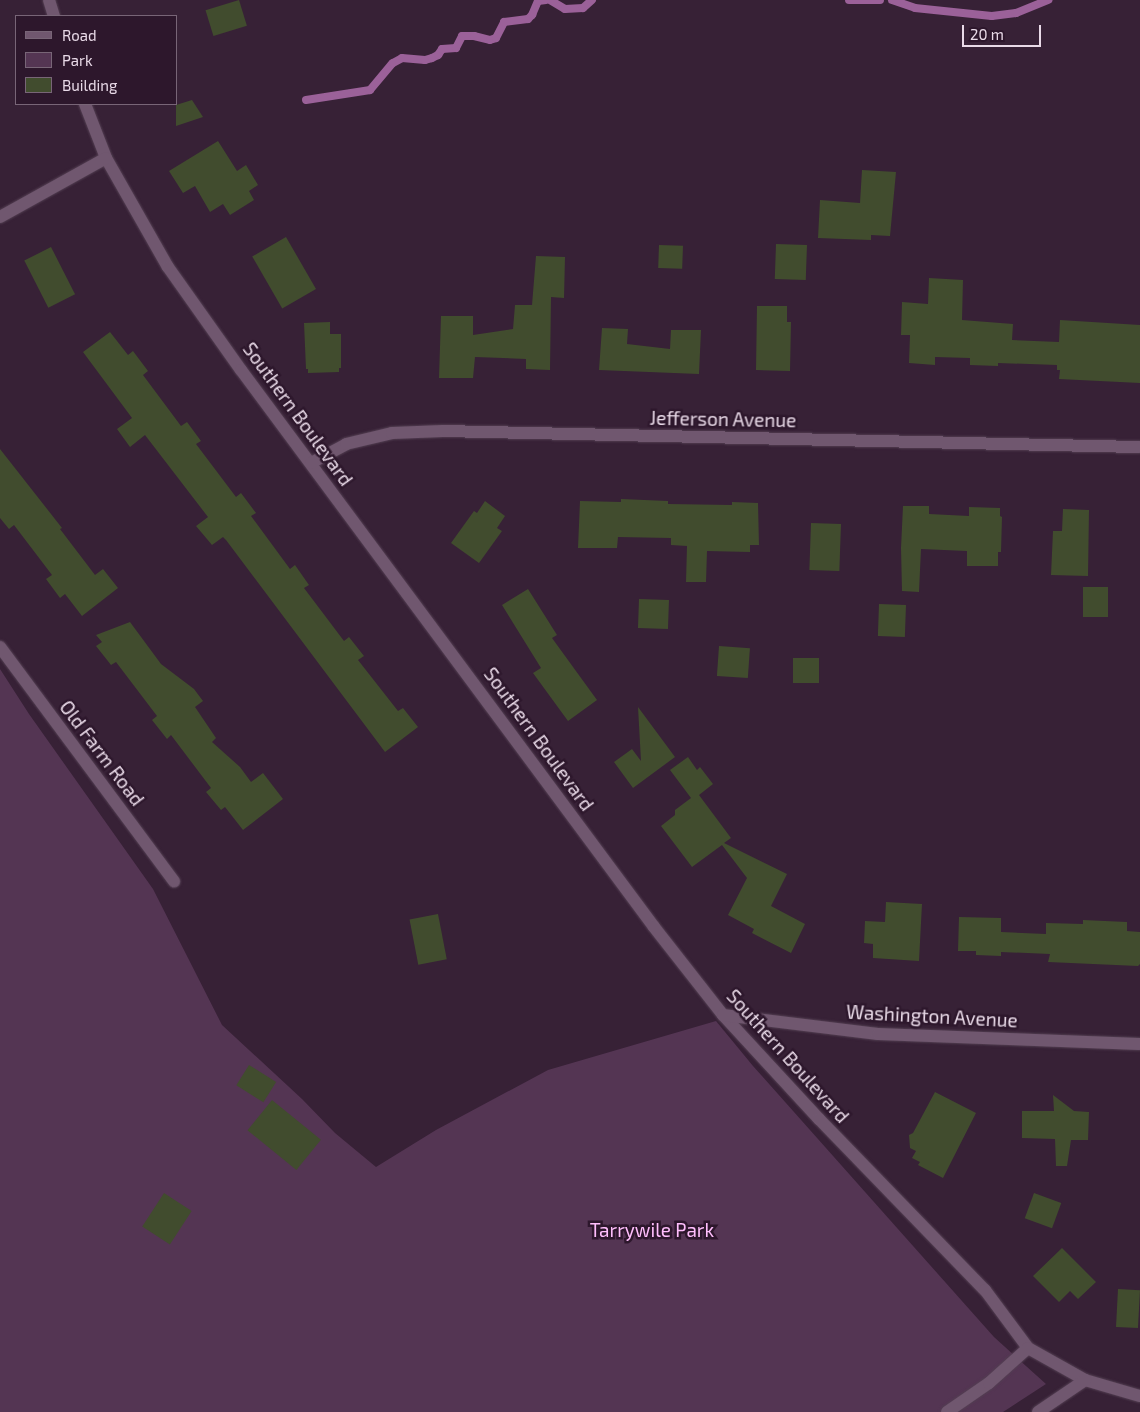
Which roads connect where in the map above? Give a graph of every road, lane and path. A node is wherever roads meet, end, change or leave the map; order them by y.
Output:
1 (49, 0) edge
2 (54, 15) edge
3 (85, 105) edge
4 (106, 158) junction
5 (0, 217) edge
6 (1140, 447) edge
7 (311, 463) junction
8 (0, 647) edge
9 (174, 881) dead end
10 (723, 1015) junction
11 (1140, 1044) edge
12 (1028, 1348) junction
13 (1085, 1380) junction
14 (1140, 1396) edge
15 (947, 1412) edge
16 (1038, 1412) edge

1 - 2 street
3 - 4 street, Southern Boulevard
4 - 5 street
4 - 7 street, Southern Boulevard
6 - 7 street, Jefferson Avenue
7 - 10 street, Southern Boulevard
8 - 9 street, Old Farm Road
10 - 11 street, Washington Avenue
10 - 12 street, Southern Boulevard
12 - 13 street, Southern Boulevard
12 - 15 street
13 - 14 street, Southern Boulevard
13 - 16 street

